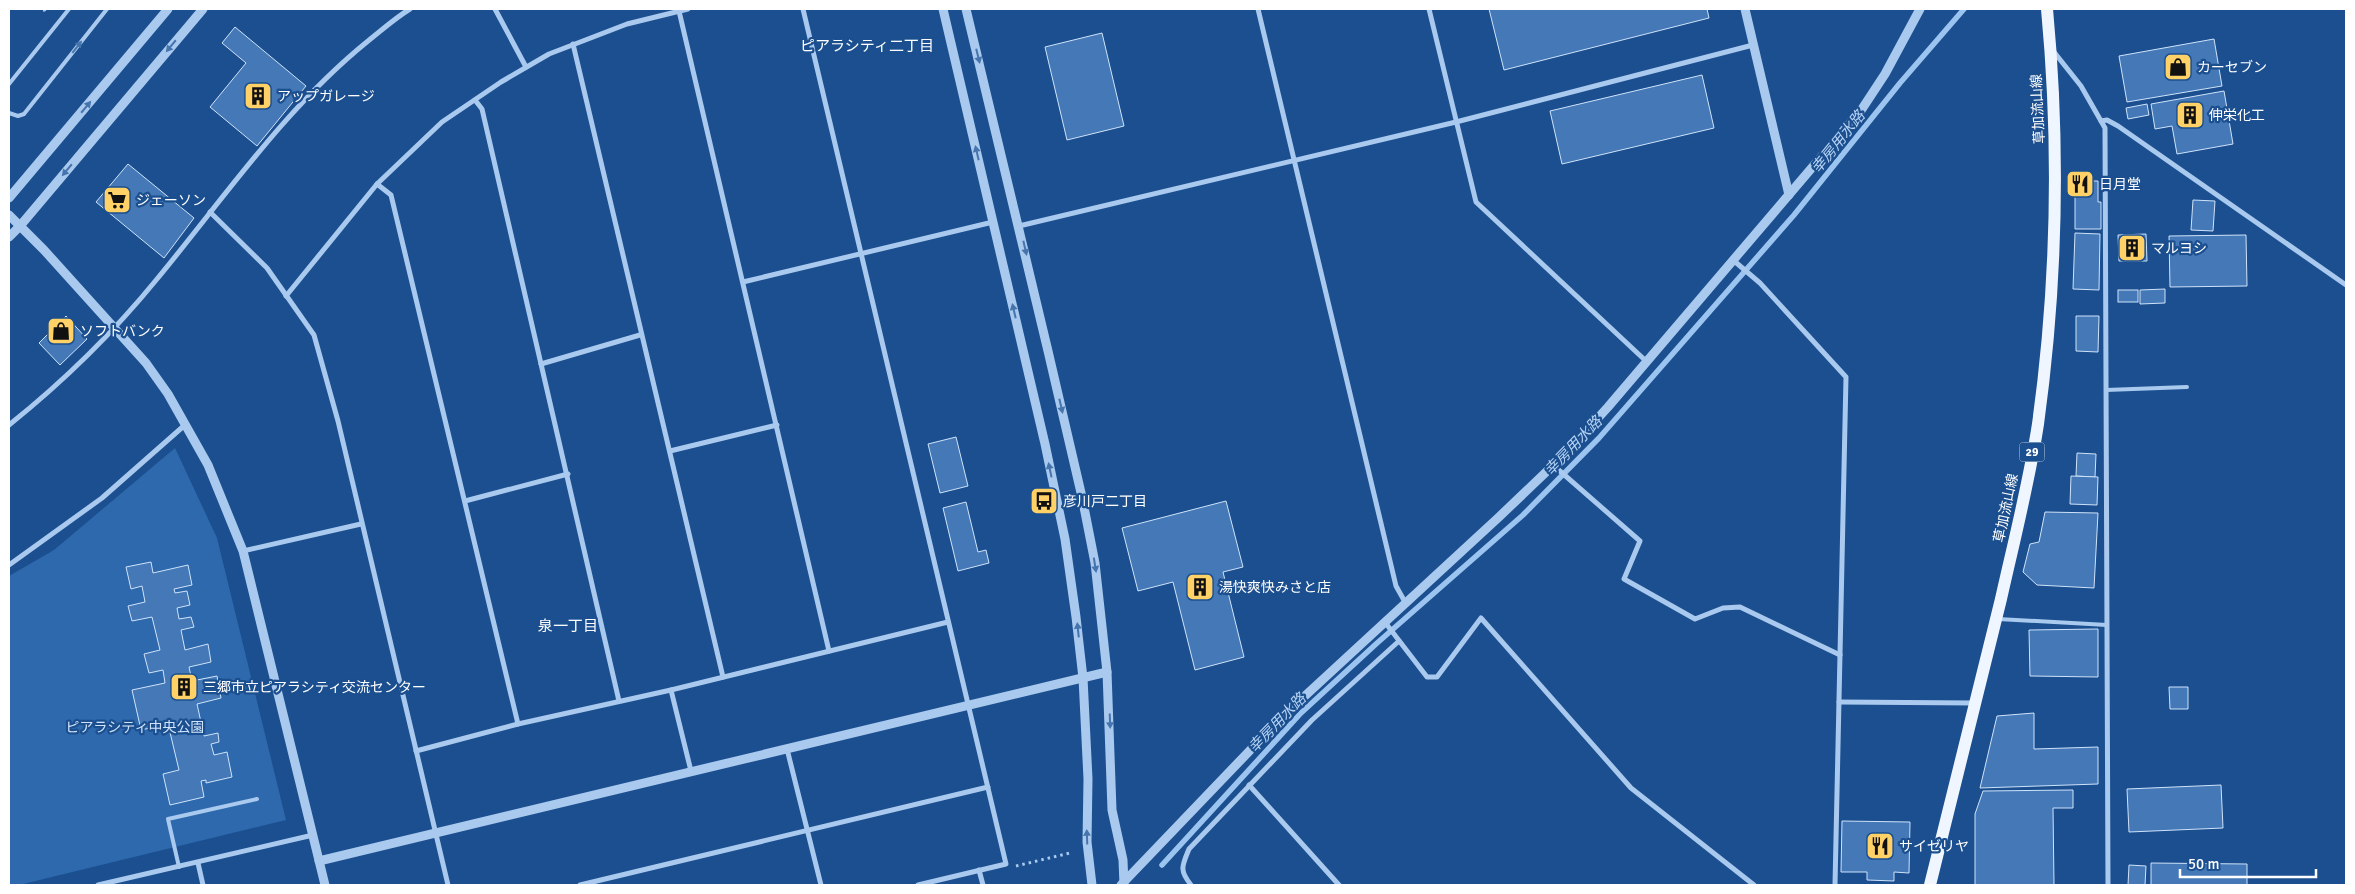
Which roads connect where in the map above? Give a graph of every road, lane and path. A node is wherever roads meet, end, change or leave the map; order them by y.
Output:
1 (44, 9) edge
2 (69, 9) edge
3 (106, 9) edge
4 (168, 9) edge
5 (203, 9) edge
6 (410, 9) edge
7 (495, 9) edge
8 (688, 9) edge
9 (803, 9) edge
10 (943, 9) edge
11 (966, 9) edge
12 (1258, 9) edge
13 (1429, 9) edge
14 (1744, 9) edge
15 (1920, 9) edge
16 (2047, 9) edge
17 (401, 11) edge
18 (679, 11) junction
19 (46, 14) dead end
20 (573, 44) junction
21 (1754, 46) junction
22 (2050, 48) junction
23 (526, 66) junction
24 (9, 84) edge
25 (475, 100) junction
26 (9, 113) edge
27 (2101, 121) junction
28 (1456, 122) junction
29 (1294, 160) junction
30 (377, 184) junction
31 (1788, 195) junction
32 (9, 198) edge
33 (210, 212) junction
34 (9, 215) edge
35 (993, 222) junction
36 (20, 226) junction
37 (1019, 226) junction
38 (9, 237) edge
39 (861, 254) junction
40 (1733, 260) junction
41 (743, 282) junction
42 (2346, 285) edge
43 (286, 296) junction
44 (116, 328) junction
45 (640, 335) junction
46 (1647, 362) junction
47 (541, 364) junction
48 (2187, 386) dead end
49 (2106, 390) junction
50 (186, 424) junction
51 (9, 425) edge
52 (777, 425) junction
53 (670, 451) junction
54 (1554, 465) junction
55 (568, 474) junction
56 (465, 500) junction
57 (361, 524) junction
58 (244, 551) junction
59 (9, 565) edge
60 (1405, 602) junction
61 (1996, 619) junction
62 (1384, 620) junction
63 (948, 622) junction
64 (2107, 625) junction
65 (1399, 641) junction
66 (829, 651) junction
67 (1840, 655) junction
68 (1107, 672) junction
69 (723, 678) junction
70 (1083, 678) junction
71 (671, 690) junction
72 (619, 701) junction
73 (1838, 702) junction
74 (1975, 703) junction
75 (968, 706) junction
76 (518, 724) junction
77 (787, 749) junction
78 (416, 752) junction
79 (691, 771) junction
80 (1249, 785) junction
81 (988, 787) junction
82 (257, 799) dead end
83 (808, 830) junction
84 (436, 833) junction
85 (313, 835) junction
86 (1070, 853) dead end
87 (319, 860) junction
88 (198, 863) junction
89 (1006, 864) junction
90 (178, 867) junction
91 (979, 870) junction
92 (98, 885) edge
93 (203, 885) edge
94 (325, 885) edge
95 (448, 885) edge
96 (580, 885) edge
97 (821, 885) edge
98 (918, 885) edge
99 (983, 885) edge
100 (1092, 885) edge
101 (1123, 885) edge
102 (1191, 885) edge
103 (1339, 885) edge
104 (1754, 885) edge
105 (1835, 885) edge
106 (1930, 885) edge
107 (2108, 885) edge

1 - 19 path
2 - 24 lane
26 -> 3 lane
32 -> 4 street
5 -> 36 street
6 - 17 street
7 - 23 street
8 - 18 street
9 - 39 street
35 -> 10 street
11 -> 37 street
12 - 29 street
13 - 28 street
14 - 21 street
15 - 31 street
16 - 22 main road, 草加流山線 / 29
17 - 33 street
18 - 20 street
18 - 41 street
20 - 23 street
20 - 45 street
21 - 28 street
21 - 31 street
22 - 27 street
22 - 61 main road, 草加流山線 / 29
23 - 25 street
25 - 30 street
25 - 47 street
27 - 42 street
27 - 49 street
28 - 29 street
28 - 46 street
29 - 37 street
29 - 60 street
30 - 43 street
30 - 56 street
31 - 40 street
33 - 43 street
33 - 44 street
34 - 36 street
35 - 39 street
70 -> 35 street
36 - 38 street
36 - 44 street
37 -> 68 street
39 - 41 street
39 - 63 street
40 - 46 street
40 - 67 street
41 - 52 street
43 - 57 street
44 - 50 street
44 - 51 street
45 - 47 street
45 - 53 street
46 - 54 street
47 - 55 street
48 - 49 lane
49 - 64 street
50 - 58 street
50 - 59 street
52 - 53 street
52 - 66 street
53 - 69 street
54 - 60 street
54 - 67 street
55 - 56 street
55 - 72 street
56 - 76 street
57 - 58 street
57 - 78 street
58 - 85 street
60 - 62 street
61 - 64 lane
61 - 74 main road, 草加流山線 / 29
62 - 65 street
62 - 101 street
63 - 66 street
63 - 75 street
64 - 107 street
65 - 80 street
65 - 104 street
66 - 69 street
67 - 73 street
68 - 70 street
68 -> 101 street
69 - 71 street
70 - 75 street
100 -> 70 street
71 - 72 street
71 - 79 street
72 - 76 street
73 - 74 street
73 - 105 street
74 - 106 main road, 草加流山線 / 29
75 - 77 street
75 - 81 street
76 - 78 street
77 - 79 street
77 - 83 street
78 - 84 street
79 - 84 street
80 - 102 street
80 - 103 street
81 - 83 street
81 - 89 street
82 - 90 lane
83 - 96 street
83 - 97 street
84 - 87 street
84 - 95 street
85 - 87 street
85 - 88 street
86 - 89 path
87 - 94 street
88 - 90 street
88 - 93 street
89 - 91 street
90 - 92 street
91 - 98 street
91 - 99 street

